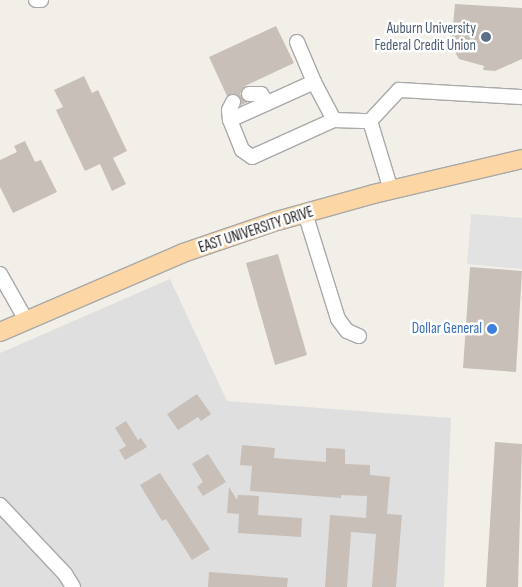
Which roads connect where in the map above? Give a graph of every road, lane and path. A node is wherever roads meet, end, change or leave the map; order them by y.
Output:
1 (36, 0) edge
2 (41, 0) edge
3 (297, 42) dead end
4 (314, 82) junction
5 (249, 94) dead end
6 (522, 98) edge
7 (233, 102) dead end
8 (267, 103) junction
9 (230, 120) junction
10 (334, 120) junction
11 (370, 121) junction
12 (522, 159) edge
13 (391, 190) junction
14 (305, 213) junction
15 (0, 274) edge
16 (26, 320) junction
17 (0, 332) edge
18 (359, 336) dead end
19 (0, 505) edge
20 (73, 587) edge

1 - 2 street
3 - 4 street
4 - 8 street
4 - 10 street
5 - 8 street
6 - 11 street
7 - 9 street
8 - 9 street
9 - 10 street
10 - 11 street
11 - 13 street
12 - 13 main road, EAST UNIVERSITY DRIVE
13 - 14 main road, EAST UNIVERSITY DRIVE
14 - 16 main road, EAST UNIVERSITY DRIVE
14 - 18 street
15 - 16 street
16 - 17 main road, EAST UNIVERSITY DRIVE
19 - 20 street

